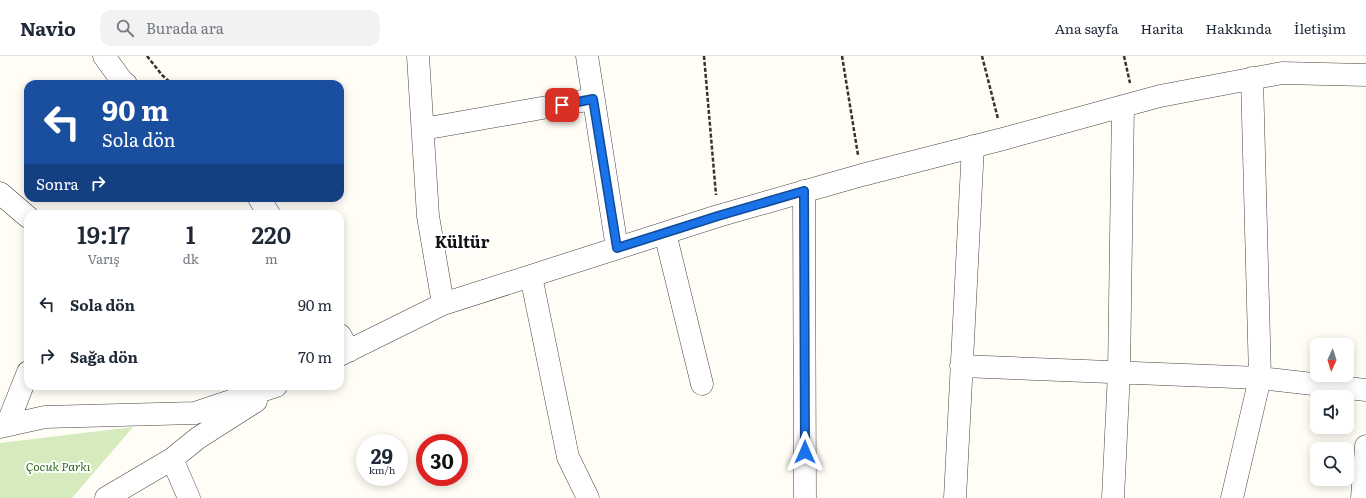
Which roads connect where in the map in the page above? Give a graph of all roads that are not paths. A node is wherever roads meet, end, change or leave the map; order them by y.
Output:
1 (104, 56) edge
2 (418, 56) edge
3 (587, 56) edge
4 (1366, 75) edge
5 (1252, 78) junction
6 (121, 80) edge
7 (593, 99) junction
8 (1128, 104) junction
9 (423, 129) junction
10 (973, 146) junction
11 (804, 191) junction
12 (0, 193) edge
13 (24, 214) edge
14 (665, 233) junction
15 (617, 248) junction
16 (531, 276) junction
17 (443, 304) junction
18 (344, 347) edge
19 (961, 366) junction
20 (1118, 372) junction
21 (1260, 378) junction
22 (24, 381) edge
23 (702, 384) dead end
24 (264, 390) edge
25 (273, 390) edge
26 (1366, 390) edge
27 (3, 426) edge
28 (1366, 446) edge
29 (172, 459) junction
30 (106, 498) edge
31 (189, 498) edge
32 (588, 498) edge
33 (805, 498) edge
34 (955, 498) edge
35 (1113, 498) edge
36 (1232, 498) edge
37 (1362, 498) edge

1 - 6 street
2 - 9 street
3 - 7 street
4 - 5 street
5 - 8 street
5 - 21 street
7 - 9 street
7 - 15 street
8 - 10 street
8 - 20 street
9 - 17 street
10 - 11 street
10 - 19 street
11 - 14 street
11 - 33 street
12 - 13 street
14 - 15 street
14 - 23 street
15 - 16 street
16 - 17 street
16 - 32 street
17 - 18 street
19 - 20 street
19 - 34 street
20 - 21 street
20 - 35 street
21 - 26 street
21 - 36 street
22 - 27 street
24 - 27 street
25 - 29 street
28 - 37 street
29 - 30 street
29 - 31 street

